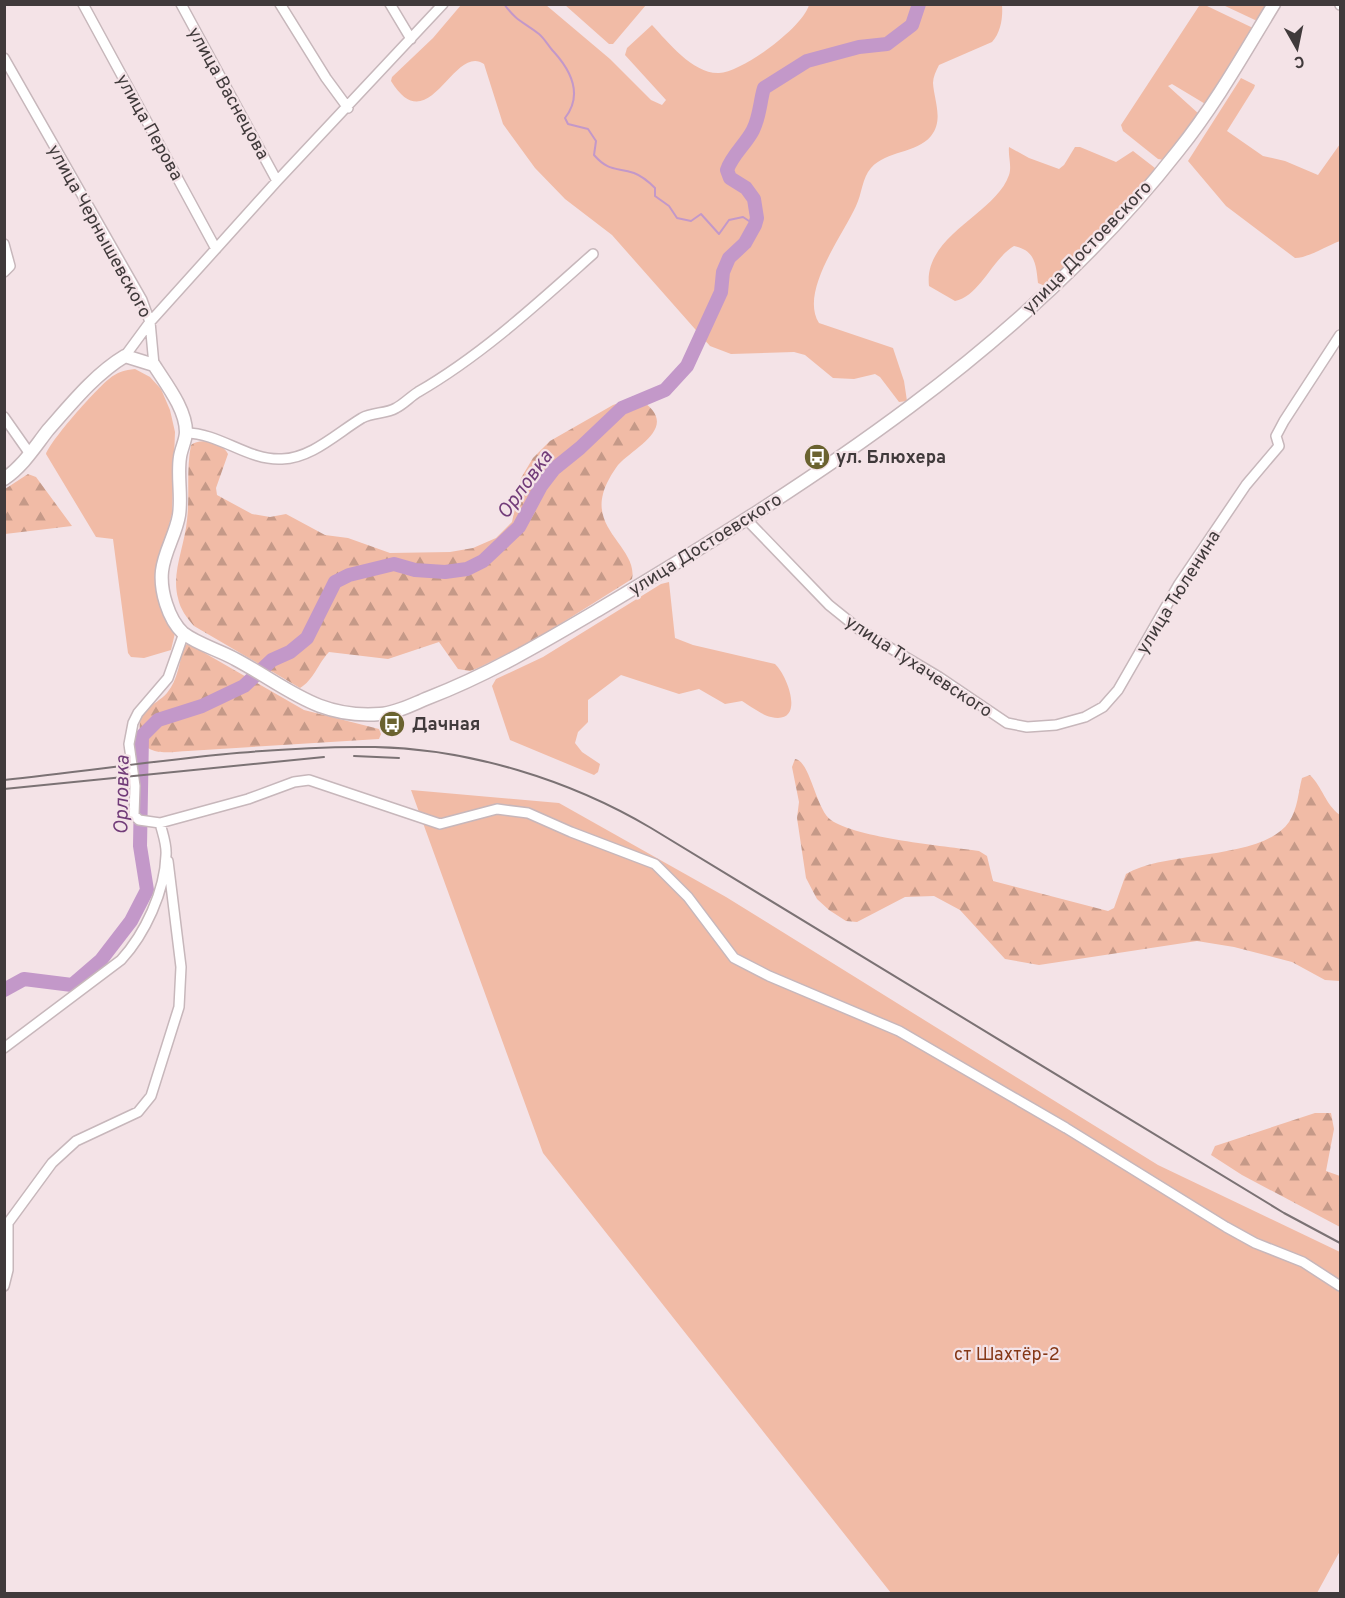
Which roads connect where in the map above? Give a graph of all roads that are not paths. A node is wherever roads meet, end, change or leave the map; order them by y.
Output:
1 (83, 4) edge
2 (180, 4) edge
3 (279, 4) edge
4 (390, 4) edge
5 (443, 4) edge
6 (1274, 4) edge
7 (411, 39) junction
8 (4, 58) edge
9 (348, 108) junction
10 (277, 181) junction
11 (4, 244) edge
12 (216, 249) junction
13 (593, 254) dead end
14 (4, 272) edge
15 (150, 322) junction
16 (1341, 335) edge
17 (125, 356) junction
18 (154, 365) junction
19 (4, 417) edge
20 (186, 433) junction
21 (30, 454) junction
22 (4, 479) edge
23 (747, 520) junction
24 (184, 633) junction
25 (1056, 725) joint
26 (160, 822) junction
27 (167, 853) junction
28 (4, 1048) edge
29 (4, 1286) edge
30 (1341, 1286) edge

1 - 12 street, улица Перова
2 - 10 street, улица Васнецова
3 - 9 street
4 - 7 street
5 - 7 street
6 - 23 main road, улица Достоевского
7 - 9 street
8 - 15 street, улица Чернышевского
9 - 10 street
10 - 12 street
11 - 14 street
12 - 15 street
13 - 20 street
15 - 17 street
15 - 18 street, улица Чернышевского
16 - 25 street, улица Тюленина
17 - 18 main road
17 - 21 main road
18 - 20 main road, улица Чернышевского
19 - 21 street
20 - 24 main road
21 - 22 main road
23 - 24 main road, улица Достоевского
23 - 25 street, улица Тухачевского
24 - 26 street
26 - 27 street
26 - 30 street
27 - 28 street
27 - 29 street

